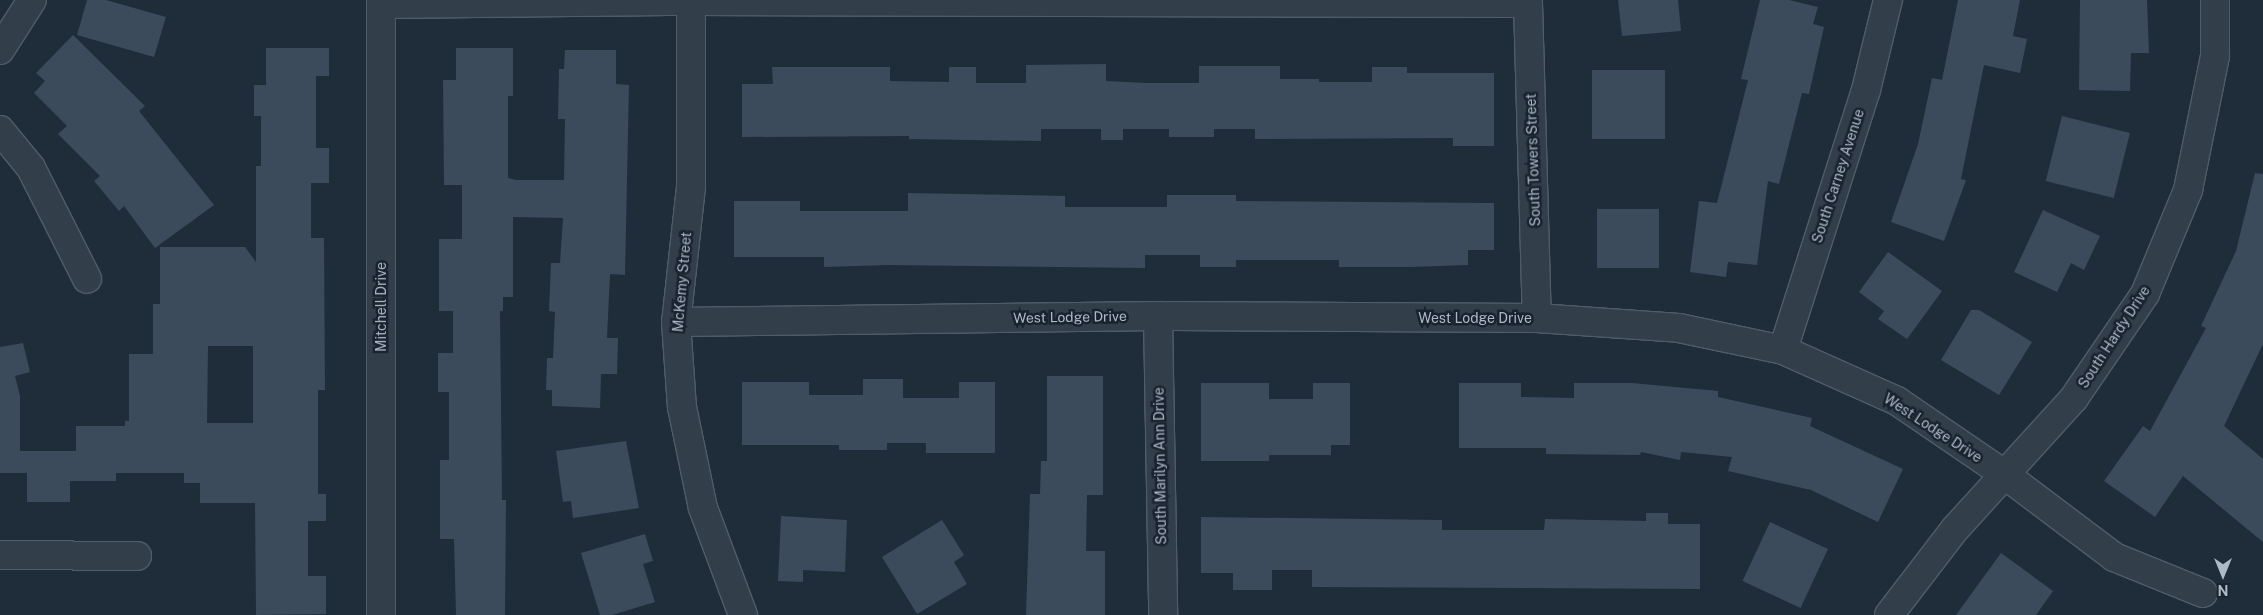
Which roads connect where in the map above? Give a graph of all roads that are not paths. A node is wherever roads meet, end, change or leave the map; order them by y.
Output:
1 (32, 0) edge
2 (691, 0) edge
3 (1888, 0) edge
4 (2215, 0) edge
5 (381, 2) edge
6 (0, 50) edge
7 (0, 130) edge
8 (87, 279) dead end
9 (1158, 316) junction
10 (1537, 318) junction
11 (676, 322) junction
12 (1783, 350) junction
13 (2004, 474) junction
14 (0, 556) edge
15 (138, 556) dead end
16 (2203, 593) dead end
17 (381, 615) edge
18 (743, 615) edge
19 (1163, 615) edge
20 (1889, 615) edge

1 - 6 street
2 - 5 street
2 - 10 street, South Towers Street
2 - 11 street, McKemy Street
3 - 12 street, South Carney Avenue
4 - 13 street, South Hardy Drive
5 - 17 street, Mitchell Drive
7 - 8 street
9 - 10 street, West Lodge Drive
9 - 11 street, West Lodge Drive
9 - 19 street, South Marilyn Ann Drive
10 - 12 street, West Lodge Drive
11 - 18 street, McKemy Street
12 - 13 street, West Lodge Drive
13 - 16 street, West Lodge Drive
13 - 20 street, South Hardy Drive
14 - 15 street

